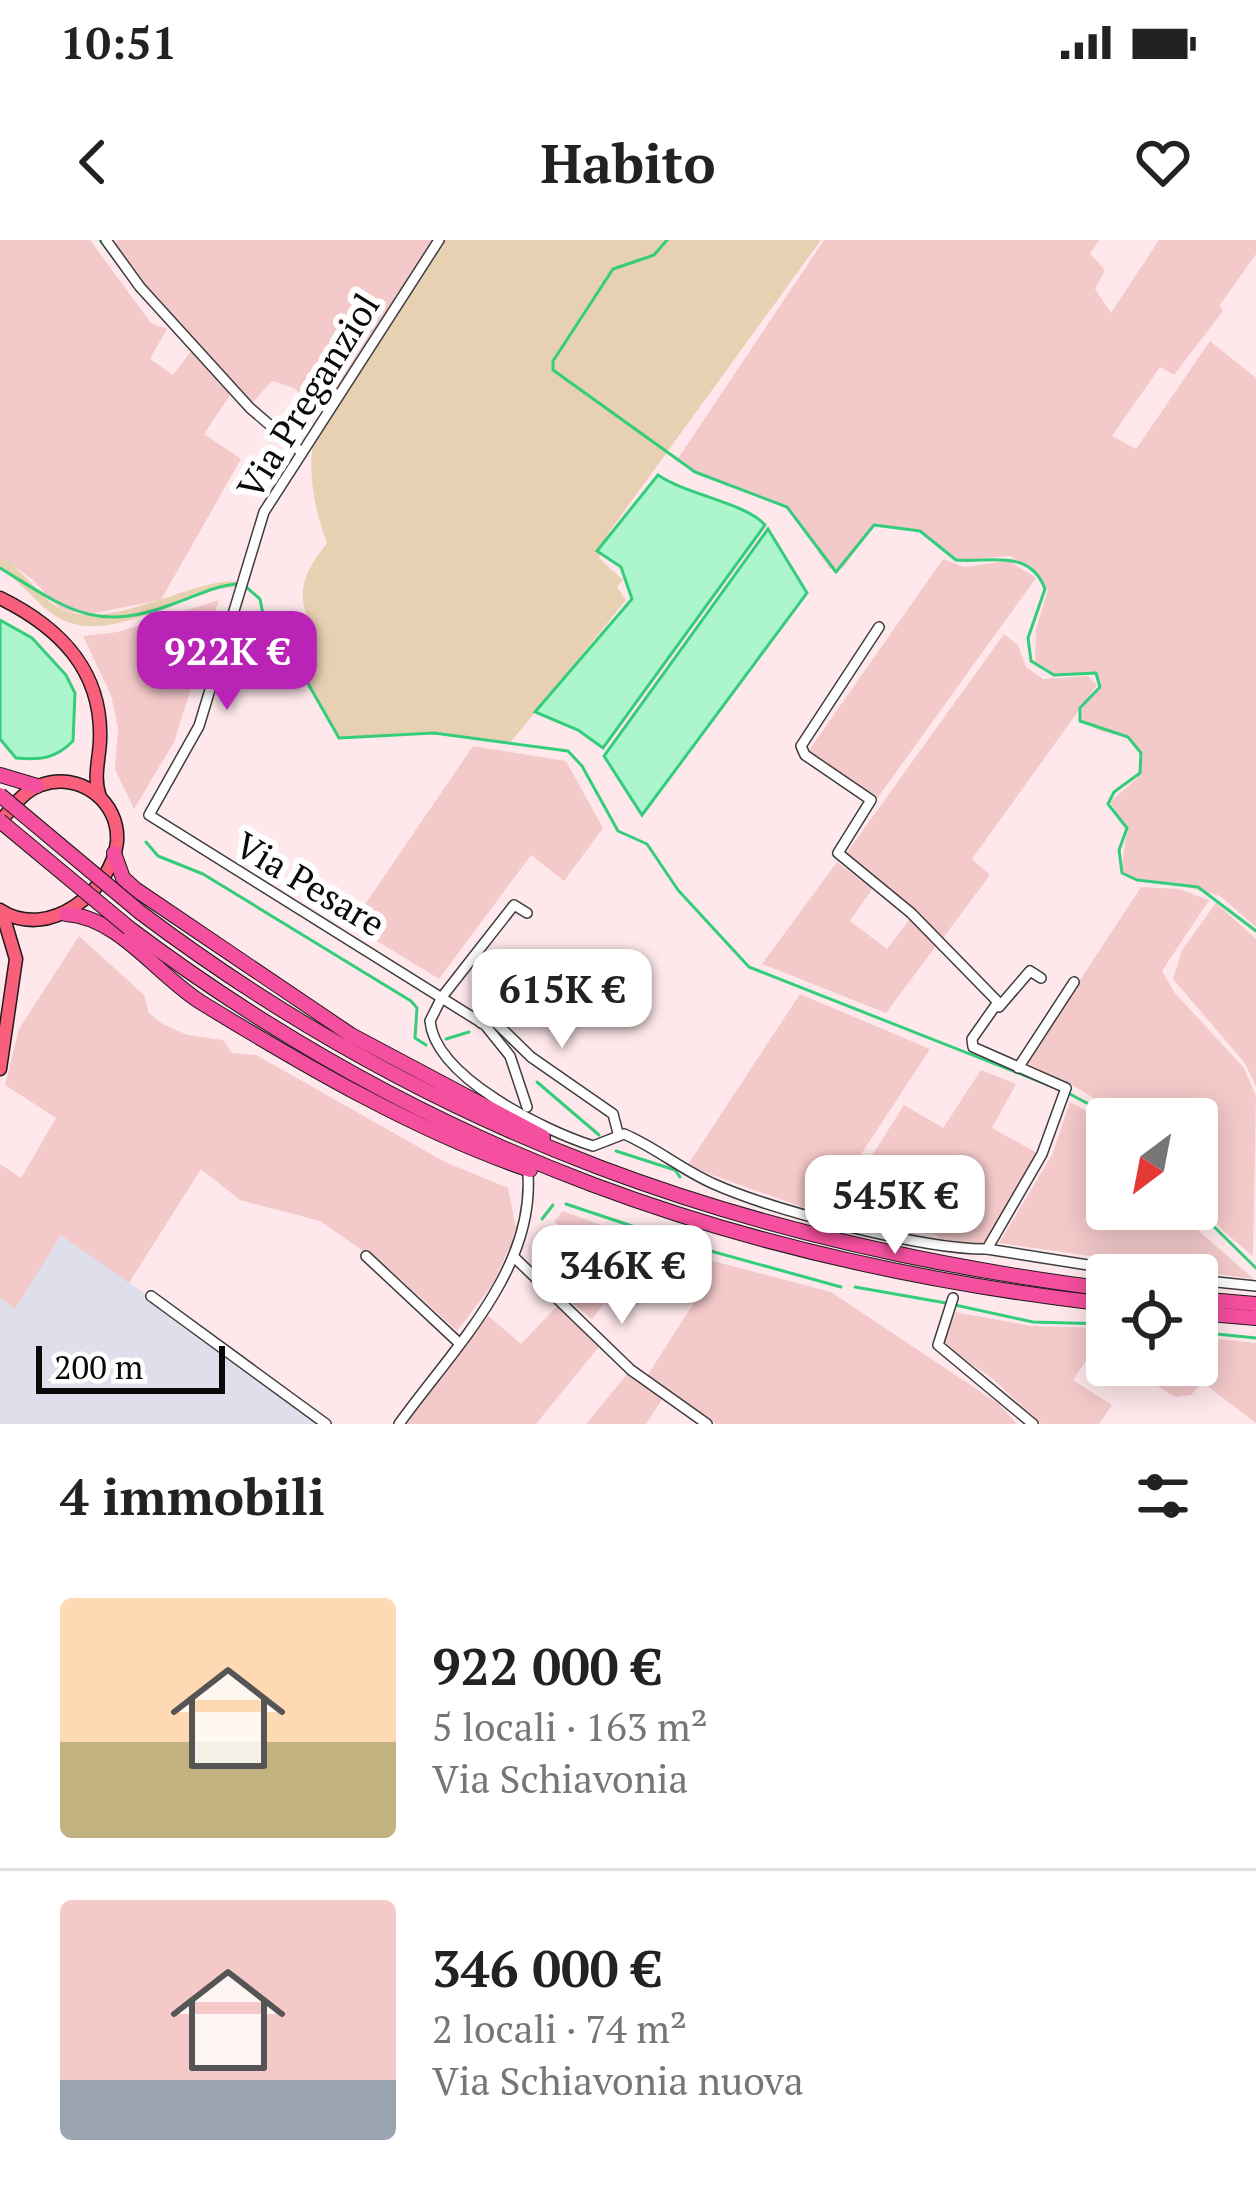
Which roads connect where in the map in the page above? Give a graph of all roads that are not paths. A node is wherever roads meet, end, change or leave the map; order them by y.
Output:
1 (106, 240) edge
2 (439, 240) edge
3 (300, 451) junction
4 (0, 598) edge
5 (879, 627) dead end
6 (99, 751) junction
7 (0, 775) edge
8 (69, 781) junction
9 (37, 786) junction
10 (0, 795) edge
11 (100, 798) junction
12 (148, 815) joint
13 (0, 822) edge
14 (114, 853) junction
15 (0, 910) edge
16 (526, 913) dead end
17 (66, 914) junction
18 (43, 922) junction
19 (16, 959) junction
20 (1041, 978) dead end
21 (1074, 982) dead end
22 (442, 997) junction
23 (997, 1009) junction
24 (482, 1023) junction
25 (1018, 1068) junction
26 (0, 1069) edge
27 (527, 1107) dead end
28 (618, 1132) junction
29 (528, 1175) dead end
30 (633, 1183) junction
31 (652, 1208) junction
32 (987, 1249) junction
33 (366, 1256) dead end
34 (515, 1258) junction
35 (1086, 1265) edge
36 (1218, 1282) edge
37 (1086, 1286) edge
38 (1256, 1286) edge
39 (151, 1296) dead end
40 (1086, 1301) edge
41 (1218, 1301) edge
42 (952, 1303) dead end
43 (1256, 1304) edge
44 (1218, 1315) edge
45 (1256, 1318) edge
46 (458, 1342) junction
47 (326, 1424) edge
48 (399, 1424) edge
49 (707, 1424) edge
50 (1033, 1424) edge

1 - 3 street
2 - 3 street, Via Preganziol
3 - 12 street, Via Preganziol
4 - 6 main road
5 - 23 street
6 - 8 main road
6 - 11 main road
7 - 9 highway
8 - 9 main road
8 - 11 main road
9 - 13 main road
10 - 30 highway, bridge
11 - 14 main road
12 - 22 street, Via Pesare
13 - 31 highway, bridge
14 - 17 main road
14 - 30 highway
15 - 18 main road
15 - 19 main road
16 - 22 street
17 - 18 main road
17 - 31 highway
18 - 19 main road
19 - 26 main road
20 - 23 street
21 - 25 street
22 - 24 street, Via Pesare
22 - 28 street
23 - 25 street
24 - 27 street, Via Pesare
24 - 28 street
25 - 32 street
28 - 32 street
29 - 34 street
30 - 37 highway
31 - 40 highway
32 - 35 street
33 - 46 street
34 - 46 street
34 - 49 street
36 - 38 street
39 - 47 street
41 - 43 highway
42 - 50 street
44 - 45 highway
46 - 48 street

